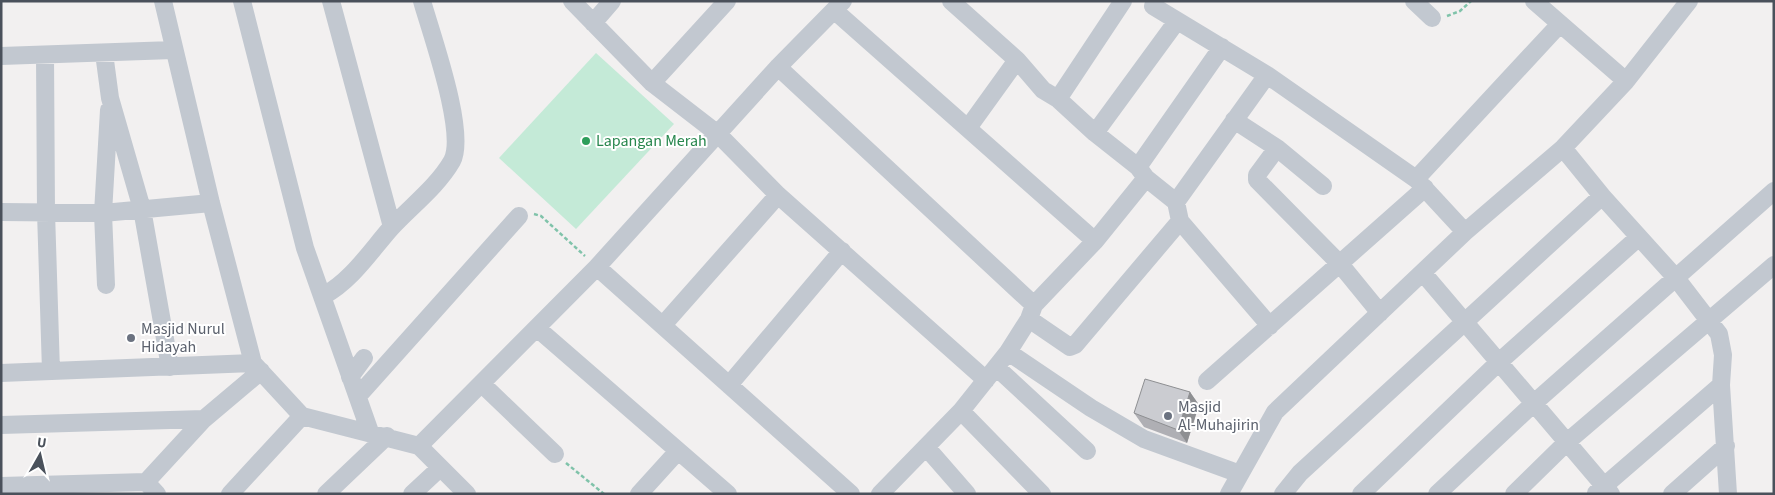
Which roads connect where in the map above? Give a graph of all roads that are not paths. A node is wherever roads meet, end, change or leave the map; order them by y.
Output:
1 (163, 1) edge
2 (242, 1) edge
3 (331, 1) edge
4 (422, 1) edge
5 (572, 1) edge
6 (612, 1) edge
7 (727, 1) edge
8 (951, 1) edge
9 (1123, 1) edge
10 (1414, 1) edge
11 (1534, 1) edge
12 (1689, 1) edge
13 (1151, 3) edge
14 (839, 6) edge
15 (1432, 18) road end
16 (1177, 21) junction
17 (593, 23) junction
18 (1560, 25) junction
19 (1222, 48) junction
20 (173, 50) junction
21 (104, 53) junction
22 (45, 55) junction
23 (1, 56) edge
24 (1017, 60) junction
25 (778, 67) junction
26 (1267, 75) junction
27 (1626, 81) junction
28 (652, 83) junction
29 (110, 98) junction
30 (1058, 99) junction
31 (1234, 120) junction
32 (968, 128) junction
33 (1095, 133) junction
34 (718, 134) junction
35 (1277, 148) junction
36 (1563, 148) junction
37 (1142, 172) junction
38 (1421, 184) junction
39 (1323, 186) dead end
40 (1774, 191) edge
41 (778, 195) junction
42 (1602, 196) junction
43 (1176, 202) junction
44 (211, 203) junction
45 (142, 209) junction
46 (1, 212) edge
47 (46, 212) junction
48 (104, 213) junction
49 (519, 216) road end
50 (1180, 221) junction
51 (392, 227) junction
52 (1465, 232) junction
53 (1639, 237) junction
54 (1094, 241) junction
55 (842, 251) junction
56 (1340, 264) junction
57 (1774, 265) edge
58 (597, 267) junction
59 (1423, 273) junction
60 (1676, 278) junction
61 (106, 285) dead end
62 (323, 296) junction
63 (1032, 312) junction
64 (1380, 313) junction
65 (1708, 320) junction
66 (1465, 322) junction
67 (663, 325) junction
68 (1270, 326) junction
69 (538, 329) junction
70 (1008, 352) junction
71 (364, 358) dead end
72 (1499, 362) junction
73 (170, 367) junction
74 (257, 367) junction
75 (51, 371) junction
76 (1, 373) edge
77 (991, 373) junction
78 (350, 377) junction
79 (1206, 381) dead end
80 (482, 384) junction
81 (729, 385) junction
82 (1720, 385) junction
83 (358, 396) junction
84 (1534, 403) junction
85 (961, 411) junction
86 (302, 416) junction
87 (204, 419) junction
88 (1, 425) edge
89 (379, 434) junction
90 (1567, 442) junction
91 (420, 446) junction
92 (1726, 446) junction
93 (926, 447) junction
94 (678, 450) junction
95 (1087, 451) dead end
96 (555, 454) road end
97 (440, 468) junction
98 (1240, 474) junction
99 (1, 486) edge
100 (152, 488) edge
101 (1604, 491) edge
102 (884, 492) edge
103 (230, 494) edge
104 (326, 494) edge
105 (412, 494) edge
106 (467, 494) edge
107 (639, 494) edge
108 (728, 494) edge
109 (851, 494) edge
110 (967, 494) edge
111 (1042, 494) edge
112 (1229, 494) edge
113 (1283, 494) edge
114 (1361, 494) edge
115 (1437, 494) edge
116 (1514, 494) edge
117 (1672, 494) edge
118 (1728, 494) edge

1 - 20 street
2 - 62 street
3 - 51 street
4 - 51 street
5 - 17 street
6 - 17 street
7 - 28 street
8 - 24 street
9 - 30 street
10 - 15 street
11 - 18 street
12 - 27 street
13 - 16 street
14 - 25 street
14 - 32 street
16 - 19 street
16 - 33 street
17 - 28 street
18 - 27 street
18 - 38 street
19 - 26 street
19 - 37 street
20 - 21 street
20 - 44 street
21 - 22 street
21 - 29 street
22 - 23 street
22 - 47 street
24 - 30 street
24 - 32 street
25 - 34 street
25 - 63 street
26 - 31 street
26 - 38 street
27 - 36 street
28 - 34 street
29 - 45 street
29 - 48 street
30 - 33 street
31 - 35 street
31 - 43 street
32 - 54 street
33 - 37 street
34 - 41 street
34 - 58 street
35 - 39 street
35 - 56 street
36 - 42 street
36 - 52 street
37 - 43 street
37 - 54 street
38 - 52 street
38 - 56 street
40 - 60 street
41 - 55 street
41 - 67 street
42 - 53 street
42 - 66 street
43 - 50 street
44 - 45 street
44 - 74 street
45 - 48 street
45 - 73 street
46 - 47 street
47 - 48 street
47 - 75 street
48 - 61 street
49 - 83 street
50 - 63 street
50 - 68 street
51 - 62 street
52 - 59 street
53 - 60 street
53 - 72 street
54 - 63 street
55 - 77 street
55 - 81 street
56 - 64 street
56 - 68 street
57 - 65 street
58 - 67 street
58 - 69 street
59 - 64 street
59 - 66 street
60 - 65 street
60 - 84 street
62 - 78 street
63 - 70 street
64 - 98 street
65 - 82 street
65 - 90 street
66 - 72 street
66 - 113 street
67 - 81 street
68 - 79 street
69 - 80 street
69 - 94 street
70 - 77 street
70 - 98 street
71 - 78 street
72 - 84 street
72 - 114 street
73 - 74 street
73 - 75 street
74 - 86 street
74 - 87 street
75 - 76 street
77 - 85 street
77 - 95 street
78 - 83 street
80 - 91 street
80 - 96 street
81 - 109 street
82 - 92 street
82 - 101 street
83 - 89 street
84 - 90 street
84 - 115 street
85 - 93 street
85 - 111 street
86 - 89 street
86 - 103 street
87 - 88 street
87 - 100 street
89 - 91 street
89 - 104 street
90 - 101 street
90 - 116 street
91 - 97 street
92 - 117 street
92 - 118 street
93 - 102 street
93 - 110 street
94 - 107 street
94 - 108 street
97 - 105 street
97 - 106 street
98 - 112 street
99 - 100 street

